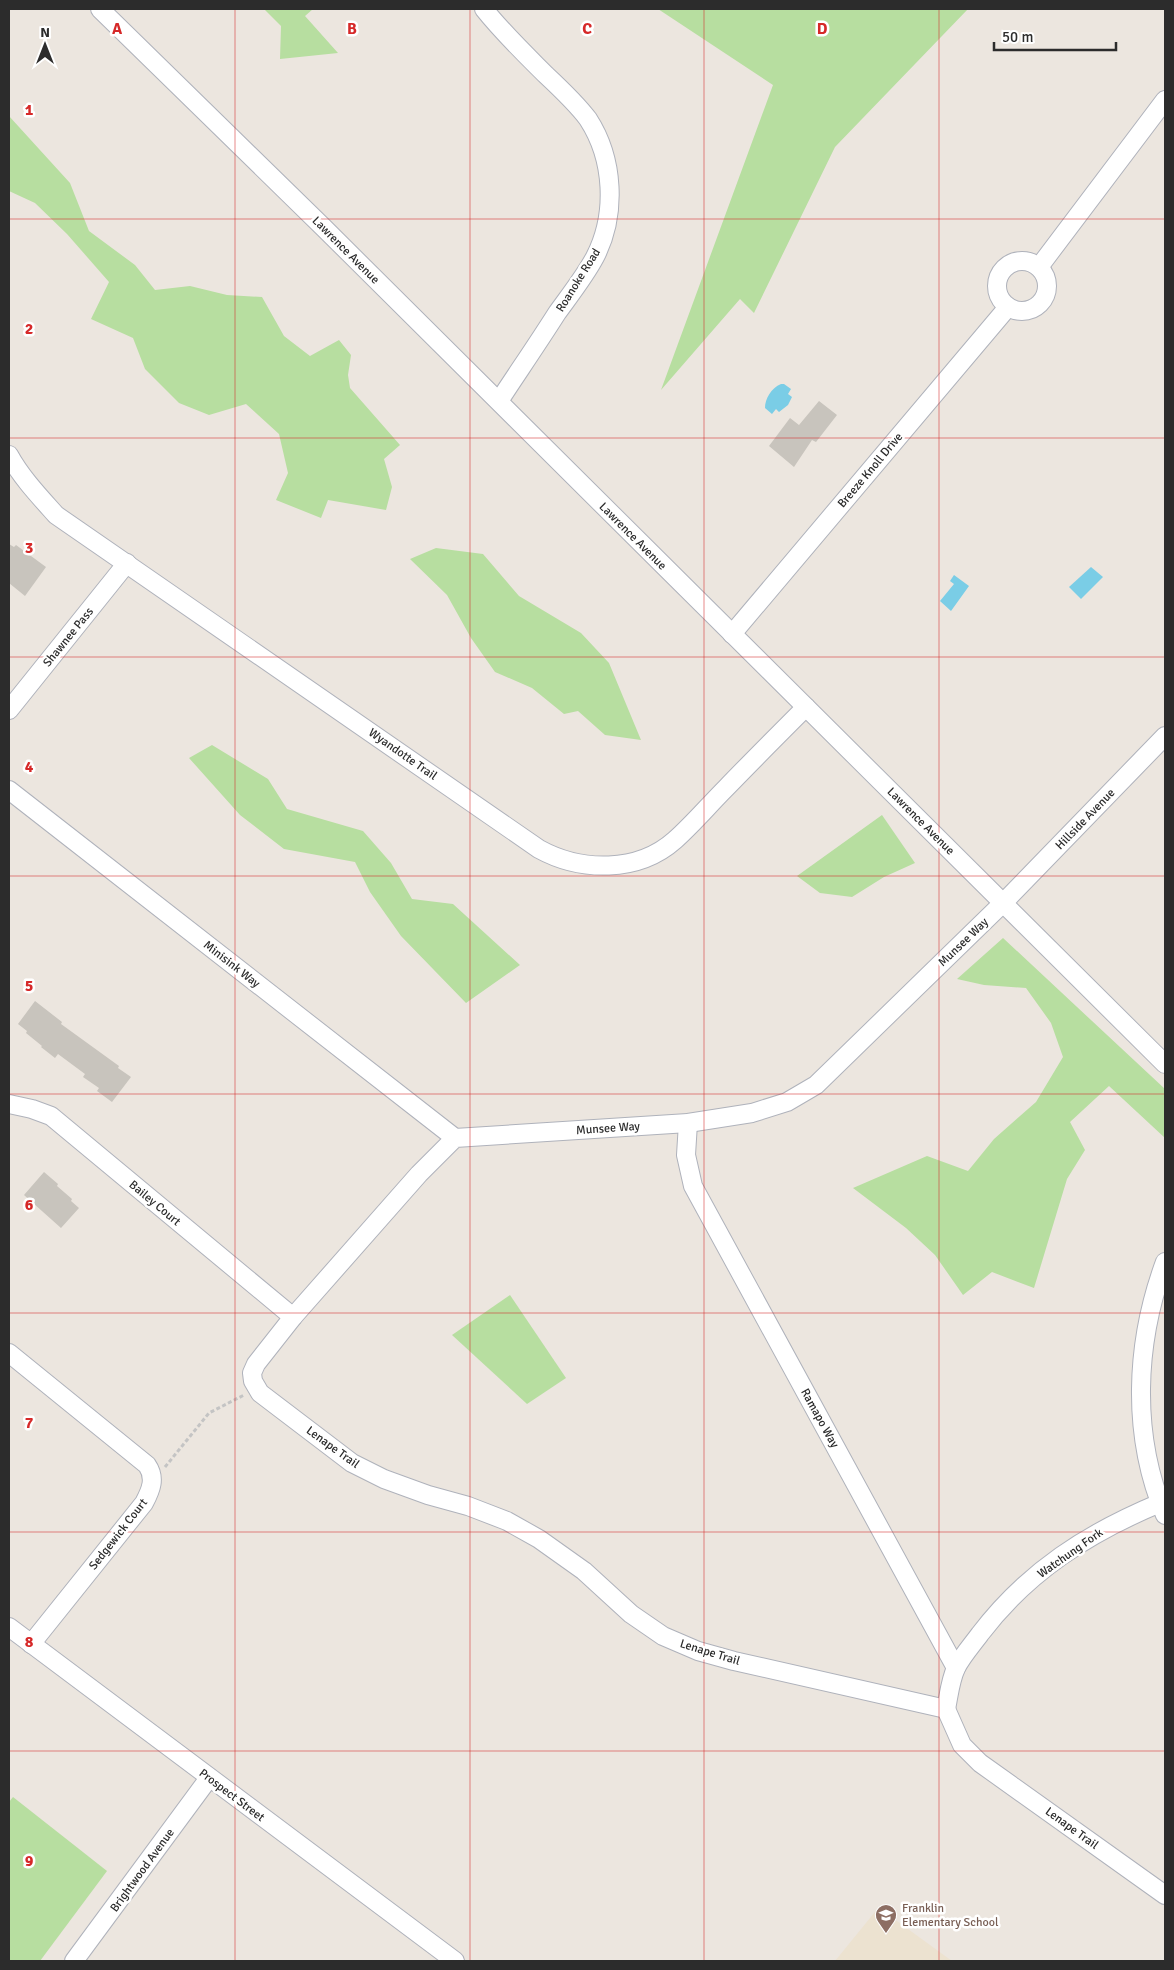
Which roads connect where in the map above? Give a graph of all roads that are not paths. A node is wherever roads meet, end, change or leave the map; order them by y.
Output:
1 (100, 9) edge
2 (484, 9) edge
3 (1165, 100) edge
4 (1039, 267) junction
5 (1008, 307) junction
6 (498, 401) junction
7 (9, 455) edge
8 (127, 563) junction
9 (732, 634) junction
10 (806, 707) junction
11 (9, 710) edge
12 (1165, 736) edge
13 (9, 790) edge
14 (1004, 902) junction
15 (1165, 1064) edge
16 (9, 1104) edge
17 (688, 1123) junction
18 (455, 1138) junction
19 (1165, 1262) edge
20 (293, 1318) junction
21 (9, 1353) edge
22 (1163, 1509) edge
23 (9, 1627) edge
24 (31, 1644) junction
25 (956, 1668) junction
26 (946, 1709) junction
27 (209, 1778) junction
28 (1165, 1895) edge
29 (74, 1961) edge
30 (455, 1961) edge

1 - 6 street, Lawrence Avenue
2 - 6 street, Roanoke Road
3 - 4 street
4 - 5 street
4 - 5 street
5 - 9 street, Breeze Knoll Drive
6 - 9 street, Lawrence Avenue
7 - 8 street, Wyandotte Trail
8 - 10 street, Wyandotte Trail
8 - 11 street, Shawnee Pass
9 - 10 street, Lawrence Avenue
10 - 14 street, Lawrence Avenue
12 - 14 street, Hillside Avenue
13 - 18 street, Minisink Way
14 - 15 street, Lawrence Avenue
14 - 17 street, Munsee Way
16 - 20 street, Bailey Court
17 - 18 street, Munsee Way
17 - 25 street, Ramapo Way
18 - 20 street
19 - 22 street, Watchung Fork
20 - 26 street, Lenape Trail
21 - 24 street, Sedgewick Court
22 - 25 street, Watchung Fork
23 - 24 street, Prospect Street
24 - 27 street, Prospect Street
25 - 26 street
26 - 28 street, Lenape Trail
27 - 29 street, Brightwood Avenue
27 - 30 street, Prospect Street

